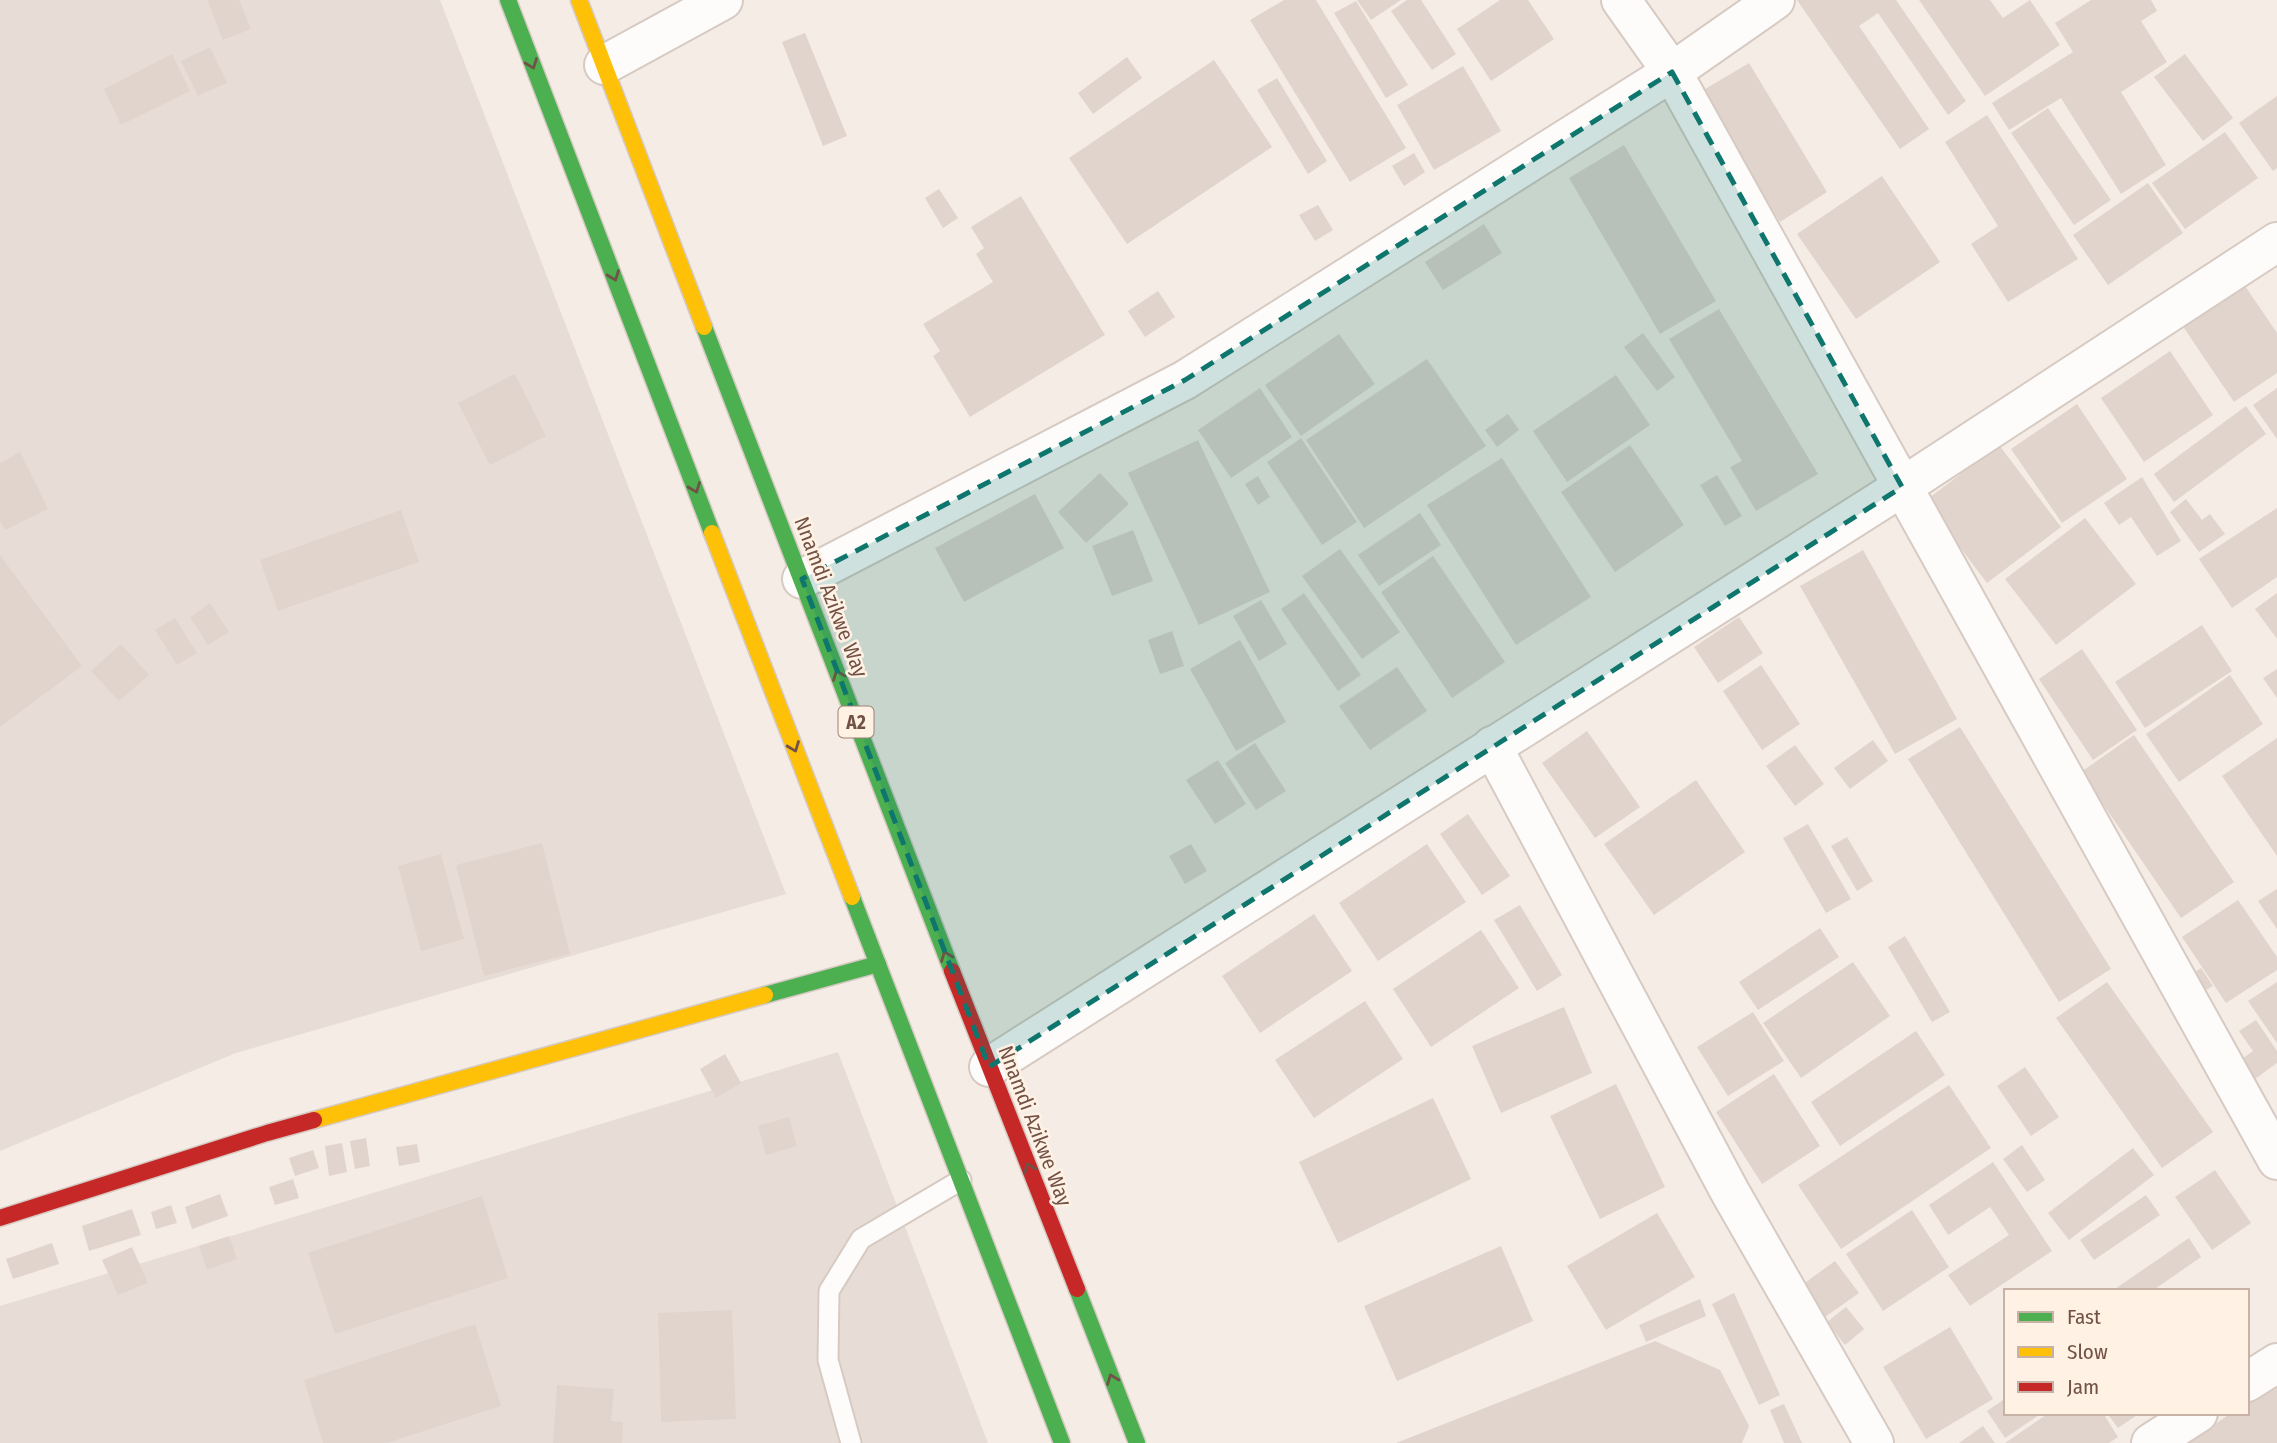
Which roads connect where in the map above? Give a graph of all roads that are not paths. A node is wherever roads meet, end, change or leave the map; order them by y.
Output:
1 (508, 0) edge
2 (579, 0) edge
3 (723, 0) edge
4 (1621, 0) edge
5 (1774, 0) edge
6 (604, 65) junction
7 (1672, 72) junction
8 (2277, 242) edge
9 (1902, 487) junction
10 (802, 579) junction
11 (1492, 746) junction
12 (878, 964) junction
13 (989, 1067) junction
14 (2277, 1160) edge
15 (961, 1180) junction
16 (0, 1218) edge
17 (2277, 1363) edge
18 (2249, 1381) edge
19 (2195, 1415) edge
20 (851, 1443) edge
21 (1062, 1443) edge
22 (1137, 1443) edge
23 (1874, 1443) edge
24 (2151, 1443) edge

1 -> 12 main road
2 - 6 main road, Nnamdi Azikwe Way / A2
3 - 6 street
4 - 7 street
5 - 7 street
6 - 10 main road, Nnamdi Azikwe Way / A2
7 - 9 street
7 - 10 street
8 - 9 street
9 - 11 street
9 - 14 street
13 -> 10 main road, Nnamdi Azikwe Way / A2
11 - 13 street
11 - 23 street
12 - 15 main road
12 - 16 main road
22 -> 13 main road, Nnamdi Azikwe Way / A2
15 - 20 lane
15 - 21 main road
17 - 18 street
19 - 24 street

